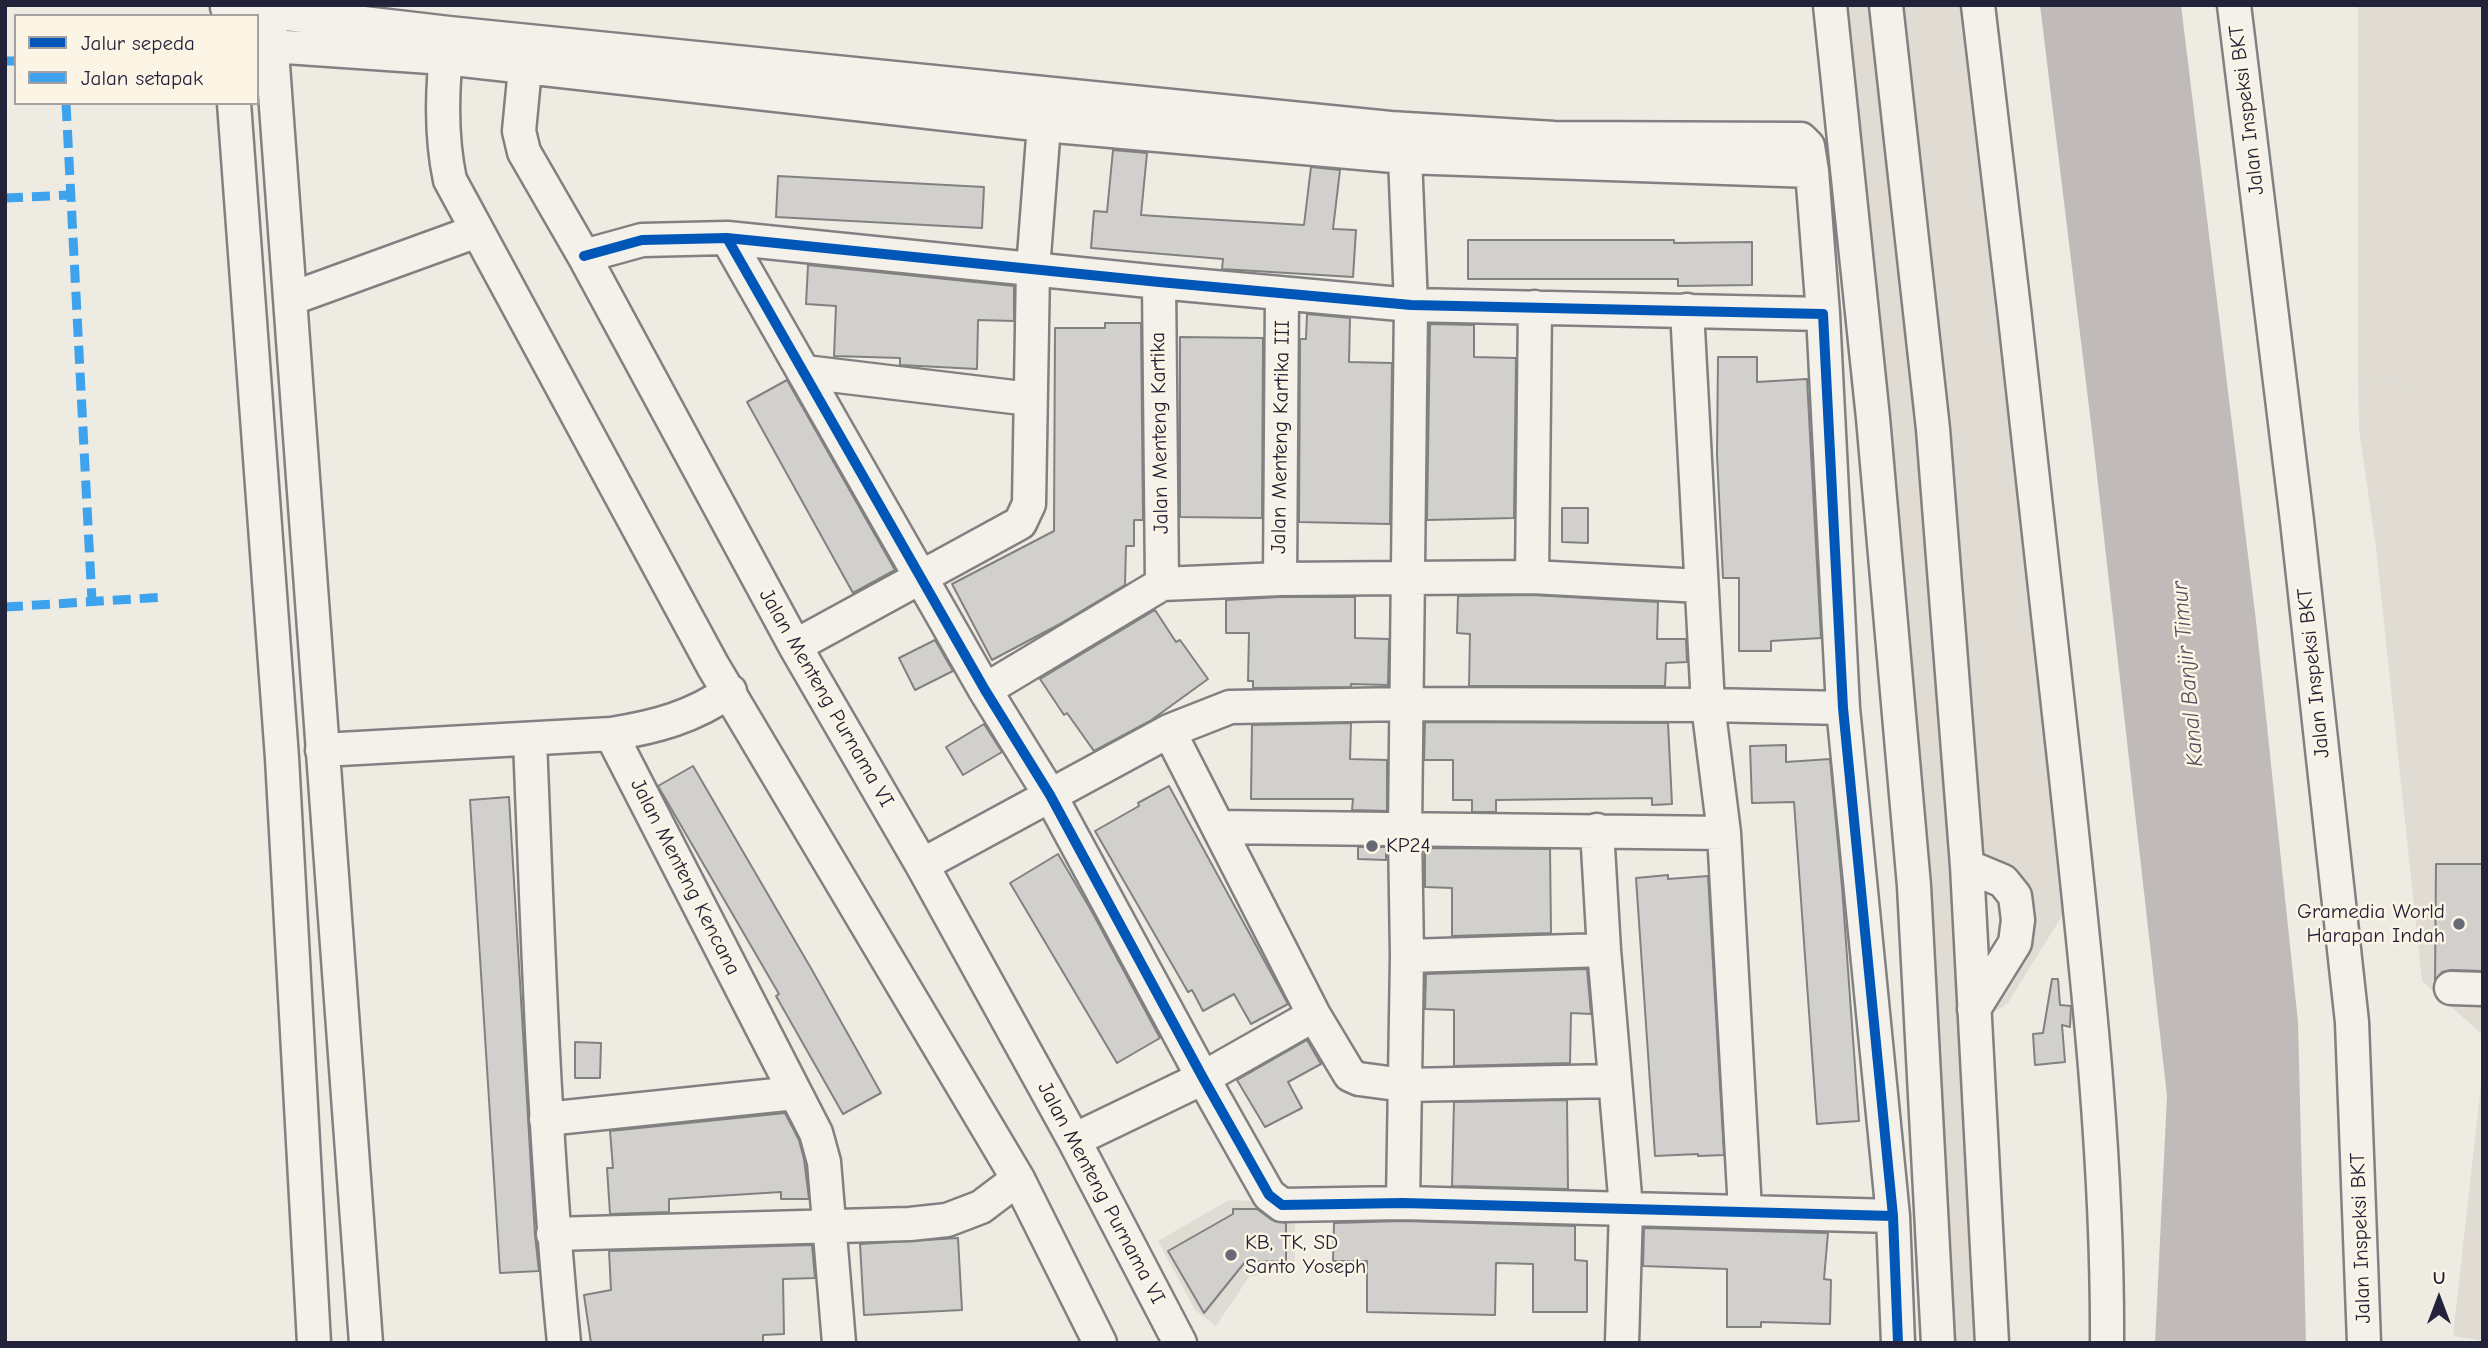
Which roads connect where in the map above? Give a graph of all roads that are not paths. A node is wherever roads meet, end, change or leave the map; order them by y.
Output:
1 (1830, 5) edge
2 (1886, 5) edge
3 (1978, 5) edge
4 (2234, 5) edge
5 (269, 8) edge
6 (227, 10) edge
7 (264, 45) edge
8 (447, 46) junction
9 (526, 54) junction
10 (234, 105) edge
11 (1044, 125) junction
12 (1405, 157) junction
13 (1812, 171) junction
14 (477, 231) junction
15 (727, 238) junction
16 (584, 256) junction
17 (1033, 268) junction
18 (1159, 282) junction
19 (1282, 294) junction
20 (290, 299) junction
21 (1410, 305) junction
22 (1535, 307) junction
23 (1687, 310) junction
24 (1822, 314) junction
25 (805, 372) junction
26 (1030, 399) junction
27 (1408, 577) junction
28 (1532, 577) junction
29 (920, 579) junction
30 (1280, 579) junction
31 (1162, 584) junction
32 (1701, 586) junction
33 (795, 646) junction
34 (985, 690) junction
35 (730, 691) junction
36 (1406, 704) junction
37 (1708, 705) junction
38 (1843, 708) junction
39 (279, 728) junction
40 (1169, 731) junction
41 (611, 734) junction
42 (321, 738) junction
43 (530, 740) junction
44 (1050, 794) junction
45 (1219, 827) junction
46 (1597, 830) junction
47 (1405, 831) junction
48 (1724, 833) junction
49 (922, 865) junction
50 (1967, 866) junction
51 (1604, 950) junction
52 (1406, 956) junction
53 (2451, 988) dead end
54 (2483, 989) edge
55 (1974, 1009) junction
56 (1314, 1015) junction
57 (1203, 1078) junction
58 (1615, 1081) junction
59 (1404, 1085) junction
60 (795, 1093) junction
61 (546, 1119) junction
62 (1074, 1140) junction
63 (1018, 1179) junction
64 (1402, 1203) junction
65 (1626, 1208) junction
66 (1745, 1210) junction
67 (1894, 1216) junction
68 (830, 1226) junction
69 (553, 1234) junction
70 (314, 1343) edge
71 (366, 1343) edge
72 (564, 1343) edge
73 (839, 1343) edge
74 (1100, 1343) edge
75 (1180, 1343) edge
76 (1622, 1343) edge
77 (1898, 1343) edge
78 (1938, 1343) edge
79 (1992, 1343) edge
80 (2107, 1343) edge
81 (2364, 1343) edge

1 - 78 street
2 - 50 street
3 - 80 street
4 - 81 street, Jalan Inspeksi BKT
5 - 6 street
5 - 7 street
5 - 8 street
7 - 8 street
7 - 20 street
8 - 9 street
8 - 14 street
9 - 11 street
9 - 13 street
9 - 16 street, Jalan Menteng Purnama VI
10 - 39 street
11 - 12 street
11 - 17 street
12 - 13 street
12 - 21 street
13 - 24 street
14 - 20 street
14 - 35 street
15 - 16 street
15 - 17 street
15 - 25 street
16 - 33 street, Jalan Menteng Purnama VI
17 - 18 street
17 - 26 street
18 - 19 street
18 - 31 street, Jalan Menteng Kartika
19 - 21 street
19 - 30 street, Jalan Menteng Kartika III
20 - 42 street
21 - 22 street
21 - 27 street
22 - 23 street
22 - 28 street
23 - 24 street
23 - 32 street
24 - 38 street
25 - 26 street
25 - 29 street
26 - 29 street
27 - 28 street
27 - 30 street
27 - 36 street
28 - 32 street
29 - 33 street
29 - 34 street
30 - 31 street
31 - 34 street
32 - 37 street
33 - 49 street, Jalan Menteng Purnama VI
34 - 44 street
35 - 41 street
35 - 63 street
36 - 37 street
36 - 40 street
36 - 47 street
37 - 38 street
37 - 48 street
38 - 67 street
39 - 42 street
39 - 70 street
40 - 44 street
40 - 45 street
41 - 43 street
41 - 60 street, Jalan Menteng Kencana
42 - 43 street
42 - 71 street
43 - 61 street
44 - 49 street
44 - 57 street
45 - 47 street
45 - 56 street
46 - 47 street
46 - 48 street
46 - 51 street
47 - 52 street
48 - 66 street
49 - 62 street, Jalan Menteng Purnama VI
50 - 55 street
50 - 55 street
51 - 52 street
51 - 58 street
52 - 59 street
53 - 54 street
55 - 79 street
56 - 57 street
56 - 59 street
57 - 62 street
57 - 64 street
58 - 59 street
58 - 65 street
59 - 64 street
60 - 61 street
60 - 68 street, Jalan Menteng Kencana
61 - 69 street
62 - 75 street, Jalan Menteng Purnama VI
63 - 68 street
63 - 74 street
64 - 65 street
65 - 66 street
65 - 76 street
66 - 67 street
67 - 77 street
68 - 69 street
68 - 73 street, Jalan Menteng Kencana
69 - 72 street

